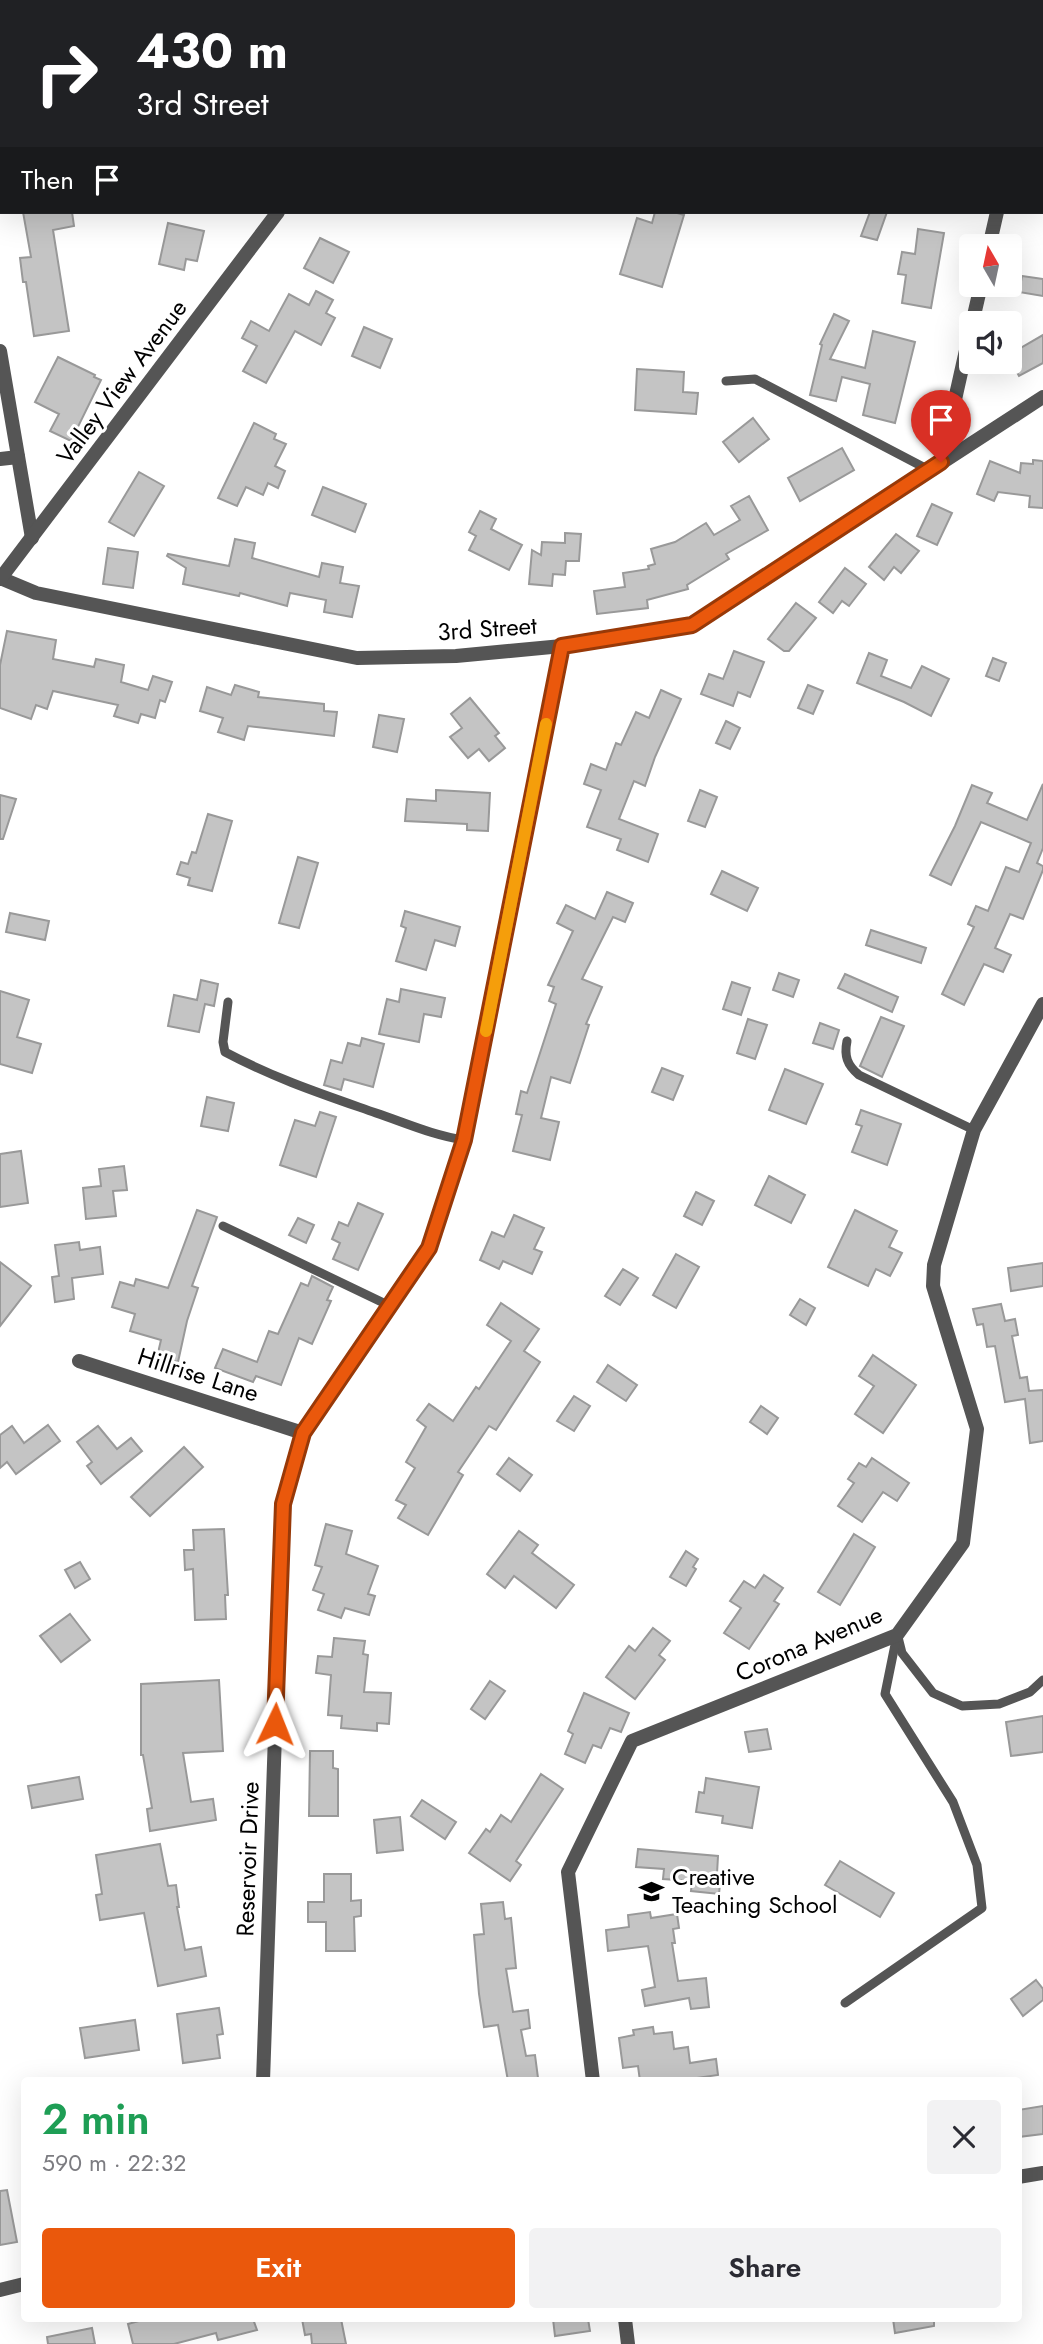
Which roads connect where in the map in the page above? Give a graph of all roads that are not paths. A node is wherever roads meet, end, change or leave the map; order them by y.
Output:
1 (276, 214) edge
2 (995, 214) edge
3 (991, 234) edge
4 (0, 351) edge
5 (959, 374) edge
6 (726, 381) dead end
7 (1043, 397) edge
8 (18, 457) junction
9 (0, 459) edge
10 (935, 466) junction
11 (32, 538) junction
12 (0, 579) edge
13 (562, 646) junction
14 (228, 1002) dead end
15 (1043, 1004) edge
16 (847, 1041) dead end
17 (974, 1130) junction
18 (464, 1140) junction
19 (223, 1226) dead end
20 (390, 1306) junction
21 (79, 1361) dead end
22 (303, 1433) junction
23 (897, 1635) junction
24 (1043, 1681) edge
25 (845, 2003) dead end
26 (263, 2077) edge
27 (593, 2077) edge
28 (1043, 2173) edge
29 (1022, 2176) edge
30 (21, 2285) edge
31 (0, 2290) edge
32 (625, 2322) edge
33 (628, 2344) edge

1 - 11 street, Valley View Avenue
2 - 3 street
4 - 8 street
5 - 10 street
6 - 10 lane
7 - 10 street, 3rd Street
8 - 9 street
8 - 11 street
10 - 13 street, 3rd Street
11 - 12 street, Valley View Avenue
12 - 13 street, 3rd Street
13 - 18 street, Reservoir Drive
14 - 18 lane
15 - 17 street, Corona Avenue
16 - 17 lane
17 - 23 street, Corona Avenue
18 - 20 street, Reservoir Drive
19 - 20 lane
20 - 22 street, Reservoir Drive
21 - 22 street, Hillrise Lane
22 - 26 street, Reservoir Drive
23 - 24 lane
23 - 25 lane
23 - 27 street, Corona Avenue
28 - 29 street
30 - 31 street
32 - 33 street

